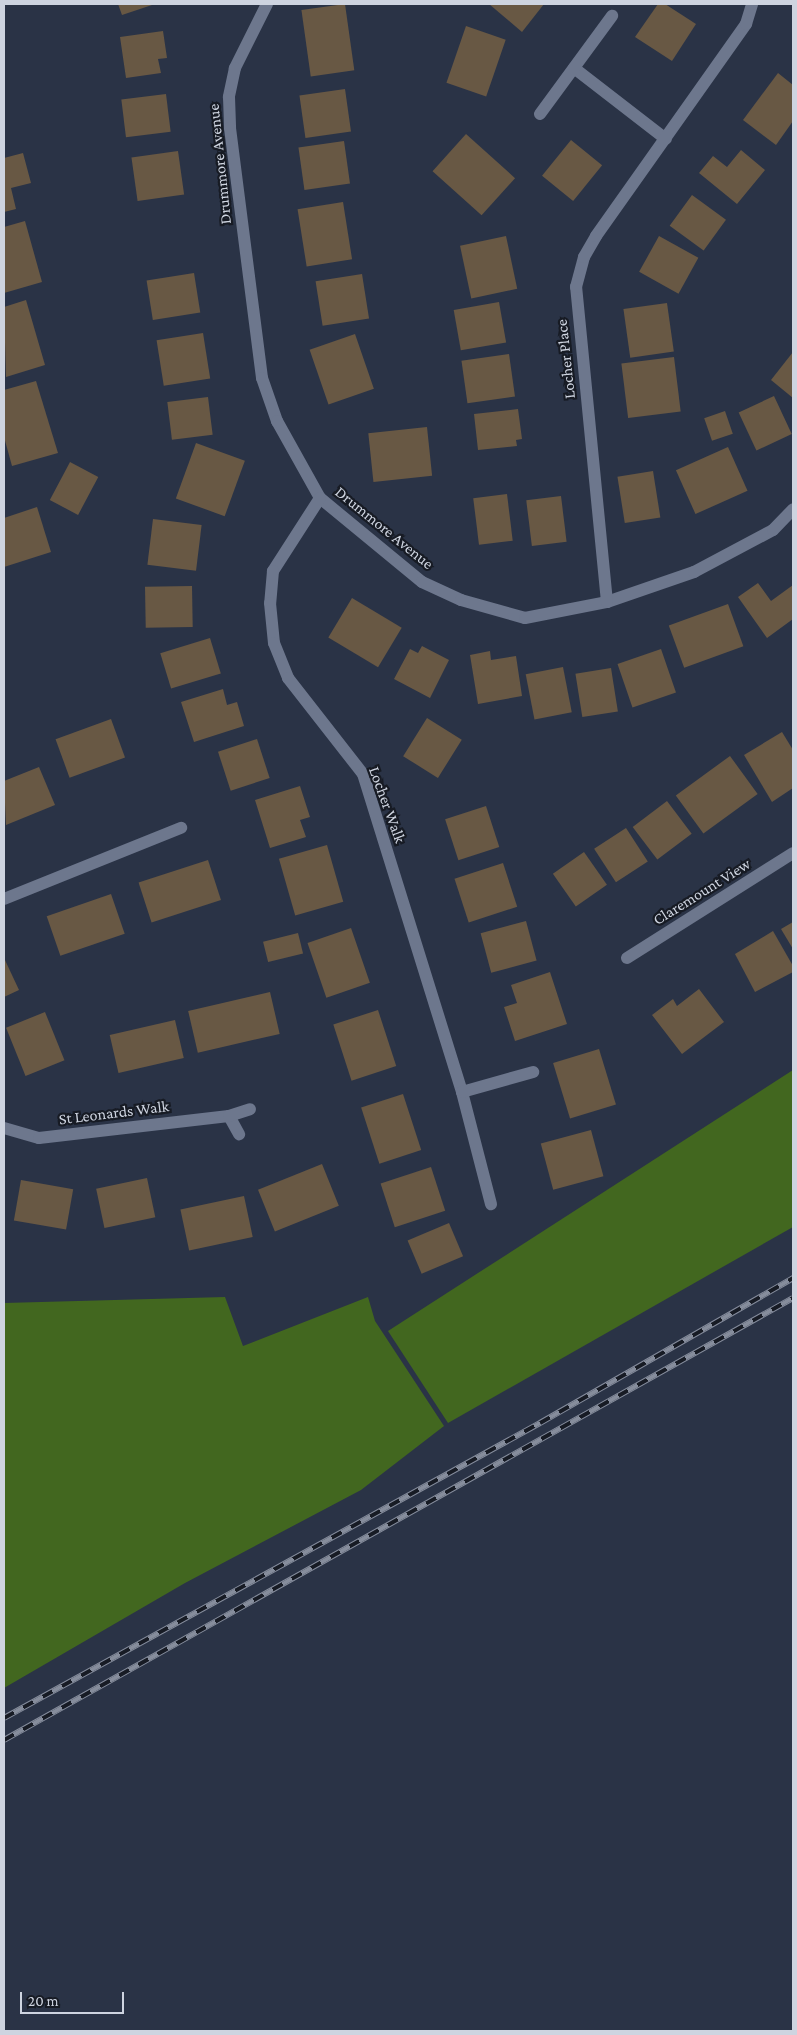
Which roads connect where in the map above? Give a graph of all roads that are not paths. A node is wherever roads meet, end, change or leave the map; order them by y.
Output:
1 (267, 4) edge
2 (752, 4) edge
3 (612, 16) dead end
4 (574, 68) junction
5 (540, 114) dead end
6 (666, 139) junction
7 (320, 498) junction
8 (793, 509) edge
9 (607, 602) junction
10 (181, 828) dead end
11 (793, 853) edge
12 (4, 899) edge
13 (627, 958) dead end
14 (533, 1072) dead end
15 (462, 1092) junction
16 (250, 1109) dead end
17 (229, 1116) junction
18 (4, 1128) edge
19 (239, 1134) dead end
20 (491, 1204) dead end

1 - 7 street, Drummore Avenue
2 - 6 street, Locher Place
3 - 4 street
4 - 5 street
4 - 6 street
6 - 9 street, Locher Place
7 - 9 street, Drummore Avenue
7 - 15 street, Locher Walk
8 - 9 street, Drummore Avenue
10 - 12 street
11 - 13 street, Claremount View
14 - 15 street
15 - 20 street, Locher Walk
16 - 17 street, St Leonards Walk
17 - 18 street, St Leonards Walk
17 - 19 street

